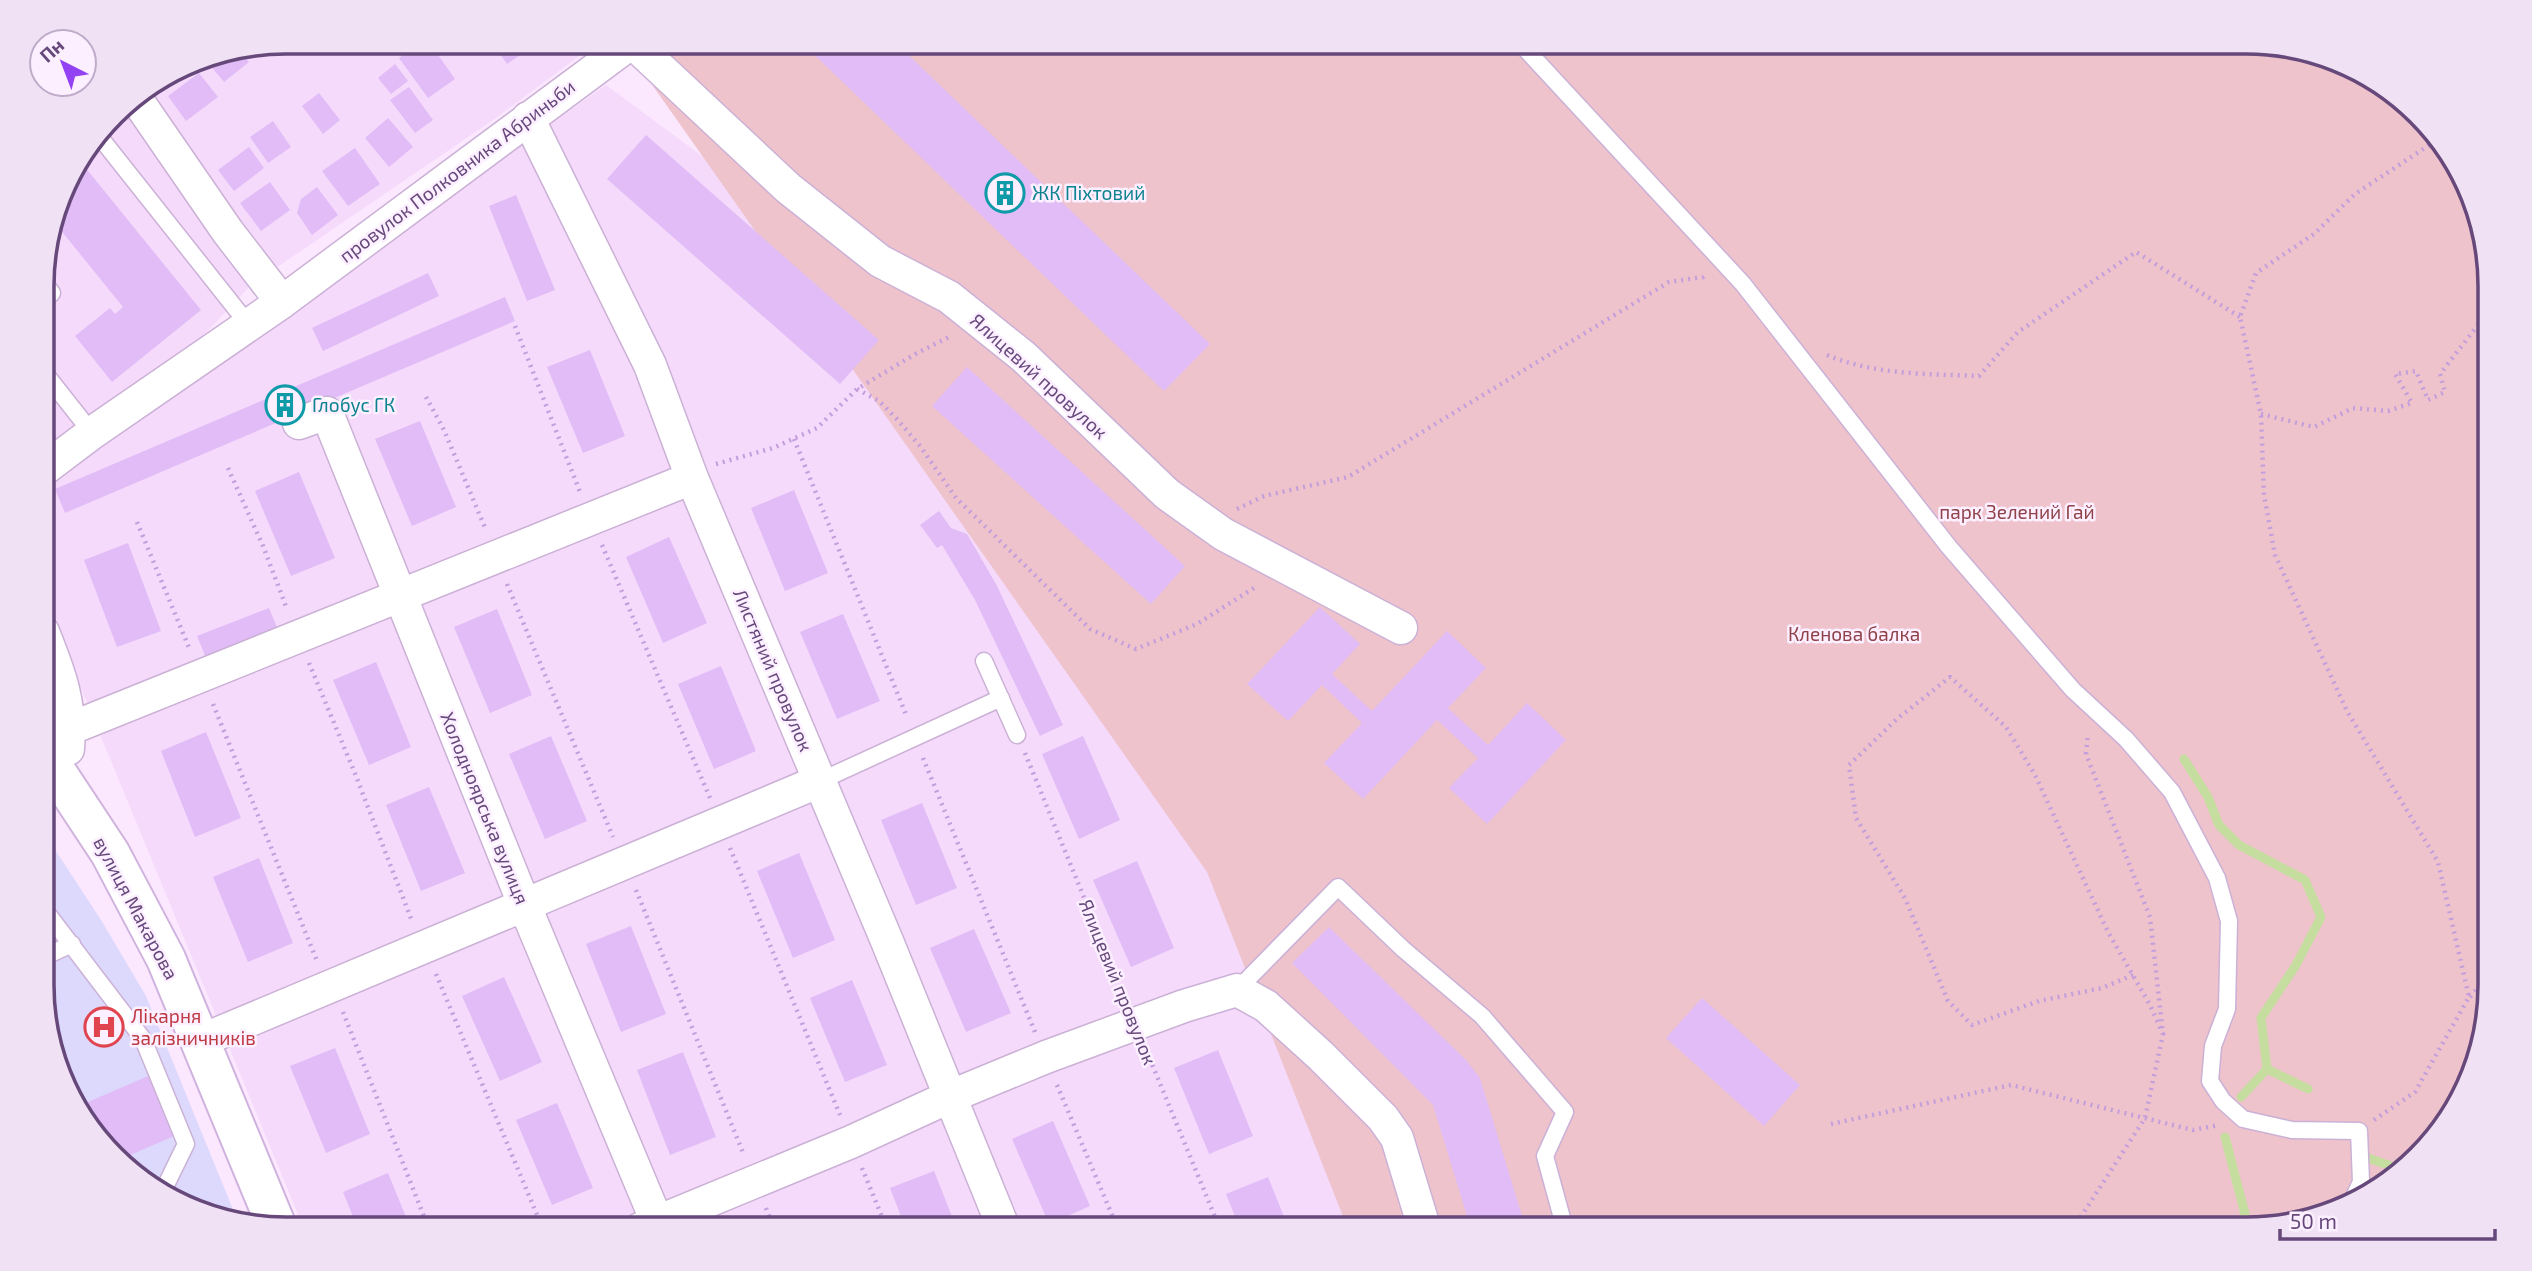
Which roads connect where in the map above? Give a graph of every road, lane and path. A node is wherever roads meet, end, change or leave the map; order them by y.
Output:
1 (616, 54) edge
2 (645, 54) edge
3 (1530, 54) edge
4 (141, 106) edge
5 (528, 118) junction
6 (104, 143) edge
7 (2430, 145) edge
8 (1724, 262) junction
9 (282, 302) junction
10 (2240, 317) junction
11 (982, 321) junction
12 (248, 324) junction
13 (2478, 325) edge
14 (515, 326) dead end
15 (1784, 337) junction
16 (55, 387) edge
17 (857, 389) junction
18 (426, 397) dead end
19 (2261, 414) junction
20 (299, 423) dead end
21 (92, 433) junction
22 (794, 439) junction
23 (55, 461) edge
24 (228, 468) dead end
25 (692, 478) junction
26 (590, 519) junction
27 (137, 522) dead end
28 (1208, 523) junction
29 (496, 557) junction
30 (1288, 568) junction
31 (399, 597) junction
32 (1401, 628) dead end
33 (298, 637) junction
34 (54, 661) edge
35 (984, 661) dead end
36 (201, 676) junction
37 (1001, 698) junction
38 (1017, 735) joint
39 (915, 736) junction
40 (56, 741) edge
41 (2086, 754) dead end
42 (820, 781) junction
43 (721, 824) junction
44 (625, 864) junction
45 (524, 904) junction
46 (54, 922) edge
47 (72, 944) junction
48 (422, 948) junction
49 (54, 952) edge
50 (2133, 975) junction
51 (327, 988) junction
52 (2478, 988) edge
53 (1237, 990) junction
54 (2469, 998) junction
55 (1135, 1023) junction
56 (2163, 1034) junction
57 (200, 1041) junction
58 (1046, 1057) junction
59 (949, 1097) junction
60 (2145, 1118) junction
61 (2243, 1119) junction
62 (1831, 1124) dead end
63 (2359, 1131) junction
64 (851, 1142) junction
65 (754, 1181) junction
66 (167, 1183) edge
67 (2359, 1187) edge
68 (272, 1216) edge
69 (1420, 1216) edge
70 (1562, 1216) edge
71 (2081, 1216) edge
72 (424, 1217) edge
73 (538, 1217) edge
74 (648, 1217) edge
75 (673, 1217) edge
76 (769, 1217) edge
77 (882, 1217) edge
78 (999, 1217) edge
79 (1113, 1217) edge
80 (1215, 1217) edge

1 - 5 street, провулок Полковника Абриньби
2 - 11 street, Ялицевий провулок
3 - 8 lane
4 - 9 street
5 - 9 street, провулок Полковника Абриньби
5 - 25 street, Листяний провулок
6 - 12 lane
7 - 10 path
8 - 15 lane
8 - 28 path
9 - 12 street, провулок Полковника Абриньби
10 - 15 path
10 - 19 path
11 - 17 path
11 - 28 street, Ялицевий провулок
12 - 21 street, провулок Полковника Абриньби
13 - 19 path
14 - 26 path
15 - 61 lane
16 - 21 lane
17 - 22 path
17 - 30 path
18 - 29 path
19 - 54 path
20 - 31 street, Холодноярська вулиця
21 - 23 street, провулок Полковника Абриньби
22 - 25 path
22 - 39 path
24 - 33 path
25 - 26 street
25 - 42 street, Листяний провулок
26 - 29 street
26 - 43 path
27 - 36 path
28 - 30 street, Ялицевий провулок
29 - 31 street
29 - 44 path
30 - 32 street, Ялицевий провулок
31 - 33 street
31 - 45 street, Холодноярська вулиця
33 - 36 street
33 - 48 path
34 - 40 street
35 - 37 lane
36 - 40 street
36 - 51 path
37 - 38 lane
37 - 39 lane
38 - 55 path, Ялицевий провулок
39 - 42 lane
39 - 58 path
40 - 57 street, вулиця Макарова
41 - 56 path
42 - 43 street
42 - 59 street, Листяний провулок
43 - 44 street
43 - 64 path
44 - 45 street
44 - 65 path
45 - 48 street
45 - 74 street, Холодноярська вулиця
46 - 47 lane
47 - 49 lane
47 - 66 lane
48 - 51 street
48 - 73 path
50 - 50 path
50 - 56 path
51 - 57 street
51 - 72 path
52 - 54 path
53 - 55 street
53 - 69 street
53 - 70 lane
54 - 63 path
55 - 58 street
55 - 80 path, Ялицевий провулок
56 - 60 path
57 - 68 street, вулиця Макарова
58 - 59 street
58 - 79 path
59 - 64 street
59 - 78 street, Листяний провулок
60 - 61 path
60 - 62 path
60 - 71 path
61 - 63 lane
63 - 67 lane
64 - 65 street
64 - 77 path
65 - 75 street
65 - 76 path

